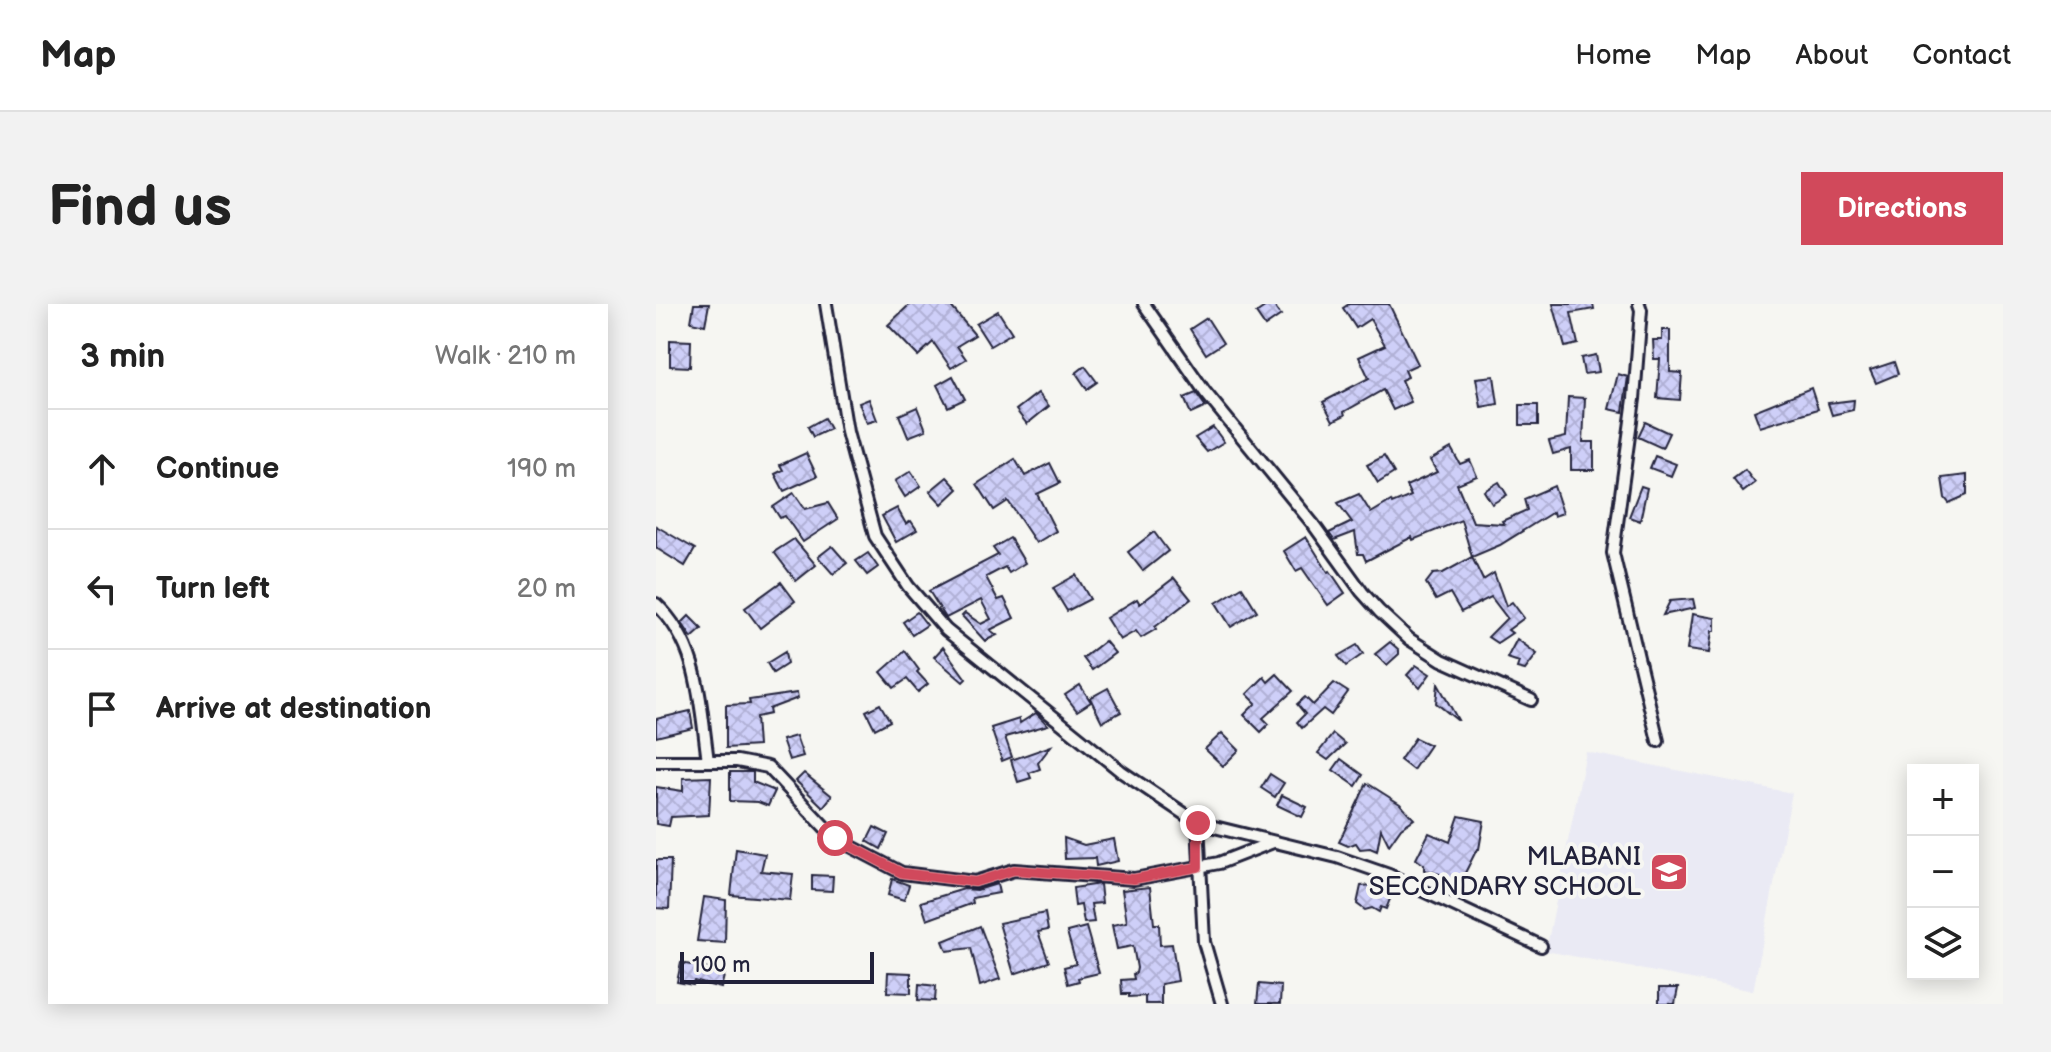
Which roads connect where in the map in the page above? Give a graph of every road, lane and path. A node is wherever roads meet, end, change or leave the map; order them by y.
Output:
1 (826, 304) edge
2 (1144, 304) edge
3 (1639, 304) edge
4 (656, 604) edge
5 (1531, 700) dead end
6 (1658, 741) dead end
7 (656, 761) edge
8 (708, 761) junction
9 (1198, 823) junction
10 (1275, 842) junction
11 (1198, 867) junction
12 (1541, 946) dead end
13 (1222, 1004) edge

1 - 9 street
2 - 5 street
3 - 6 street
4 - 8 street
7 - 8 street
8 - 11 street
9 - 10 street
9 - 11 street
10 - 11 street
10 - 12 street
11 - 13 street

